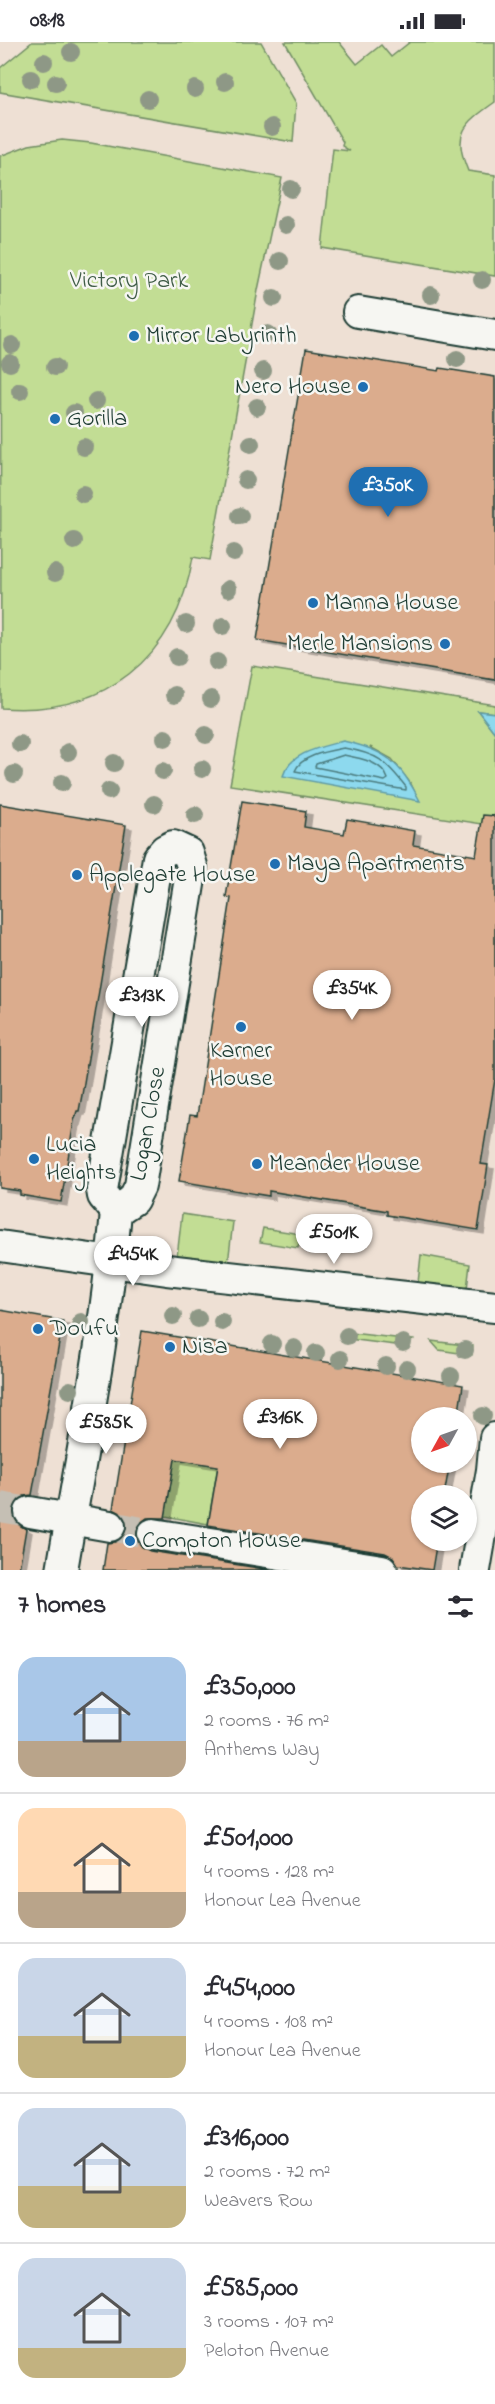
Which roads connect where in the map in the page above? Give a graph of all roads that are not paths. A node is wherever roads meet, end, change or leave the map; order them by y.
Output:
1 (358, 312) dead end
2 (495, 335) edge
3 (116, 1211) junction
4 (0, 1246) edge
5 (113, 1263) junction
6 (495, 1307) edge
7 (495, 1438) edge
8 (30, 1512) tunnel mouth
9 (71, 1519) junction
10 (110, 1526) tunnel mouth
11 (153, 1534) tunnel mouth
12 (62, 1570) edge
13 (382, 1570) edge
14 (475, 1570) edge

1 - 2 street
3 - 3 street, Logan Close
3 - 5 street, Logan Close
4 - 5 street
5 - 6 street
5 - 9 street, Logan Close
7 - 14 street
8 - 9 street
9 - 10 street
9 - 12 street, Logan Close
11 - 13 street

